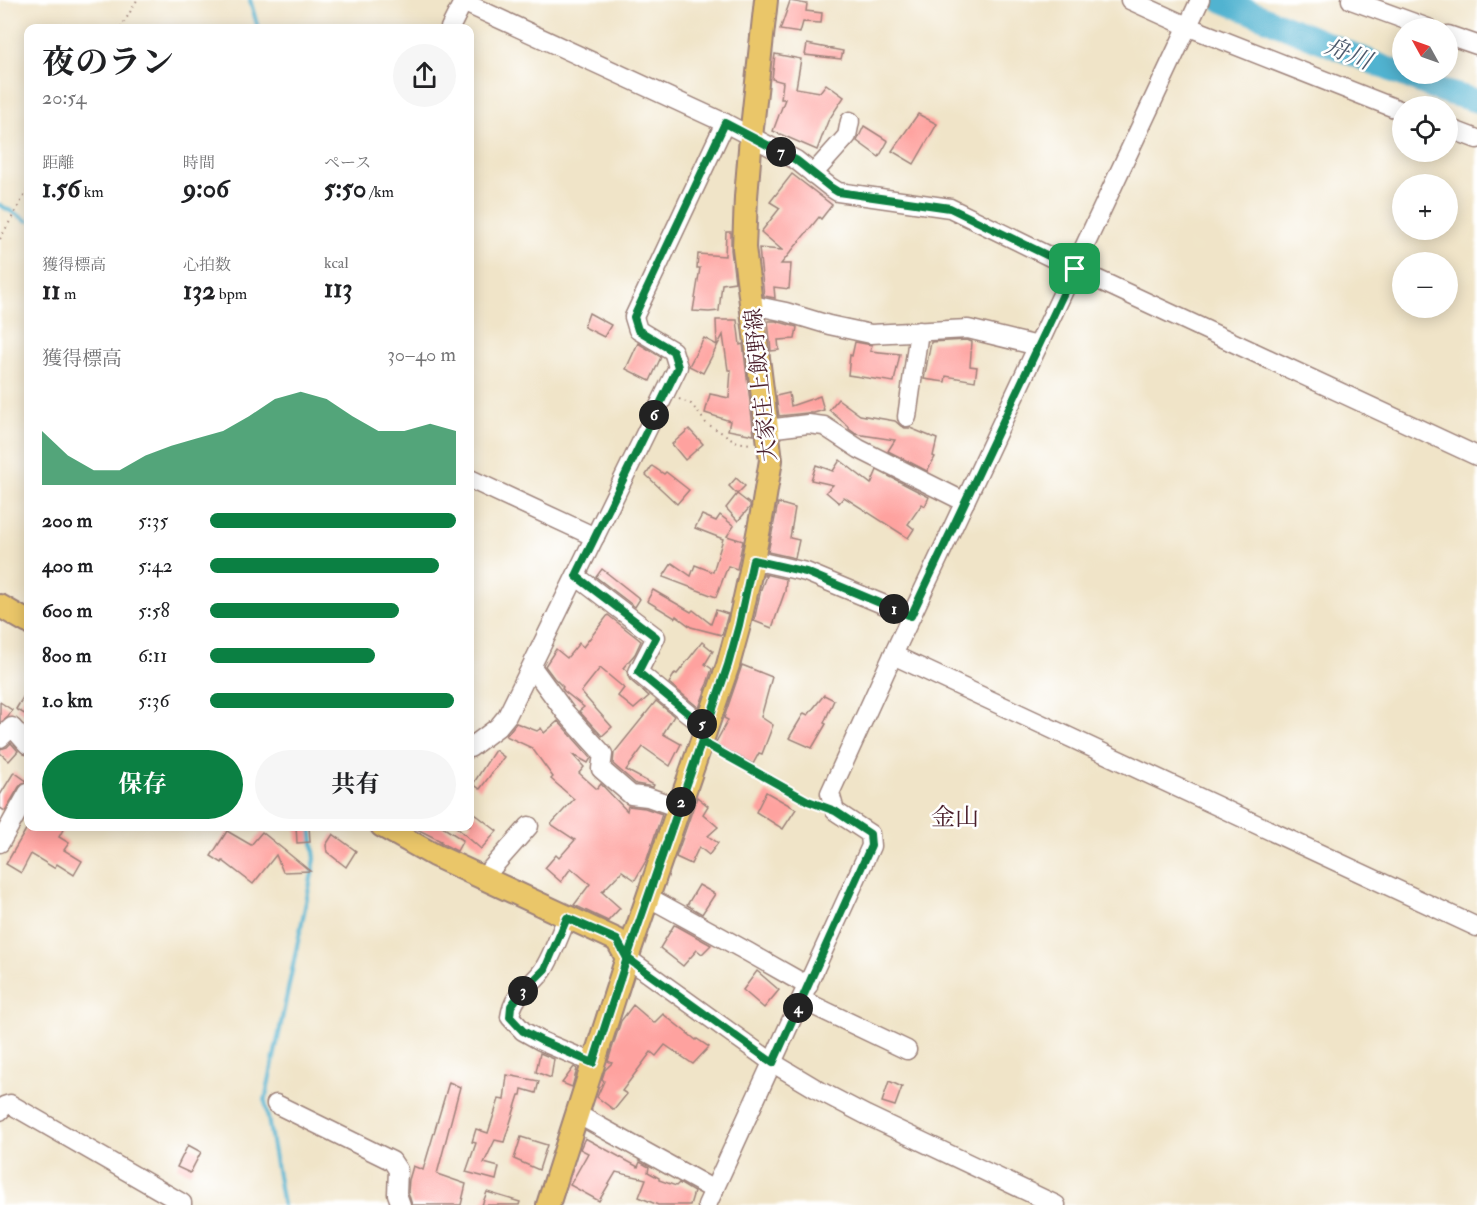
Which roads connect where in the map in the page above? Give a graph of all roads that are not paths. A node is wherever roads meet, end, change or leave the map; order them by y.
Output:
1 (766, 0) edge
2 (1130, 0) edge
3 (1200, 0) edge
4 (1351, 0) edge
5 (1400, 18) edge
6 (1191, 22) junction
7 (452, 24) edge
8 (1458, 38) edge
9 (1477, 45) edge
10 (1392, 107) edge
11 (850, 121) dead end
12 (725, 123) junction
13 (1458, 132) edge
14 (751, 137) junction
15 (1477, 139) edge
16 (813, 174) junction
17 (1075, 269) junction
18 (752, 305) junction
19 (919, 331) junction
20 (1038, 346) junction
21 (907, 417) dead end
22 (768, 438) junction
23 (1477, 456) edge
24 (474, 481) edge
25 (965, 502) junction
26 (595, 537) junction
27 (753, 560) junction
28 (576, 576) junction
29 (0, 606) edge
30 (911, 616) junction
31 (24, 620) edge
32 (893, 655) junction
33 (532, 667) junction
34 (704, 735) junction
35 (0, 738) edge
36 (24, 740) edge
37 (474, 745) edge
38 (24, 800) edge
39 (679, 808) junction
40 (529, 826) dead end
41 (397, 831) edge
42 (0, 843) edge
43 (483, 878) junction
44 (648, 897) junction
45 (567, 918) junction
46 (1477, 927) edge
47 (627, 958) junction
48 (805, 993) junction
49 (907, 1050) dead end
50 (593, 1063) junction
51 (773, 1063) junction
52 (276, 1104) dead end
53 (0, 1111) edge
54 (577, 1114) junction
55 (711, 1197) edge
56 (182, 1205) edge
57 (401, 1205) edge
58 (548, 1205) edge
59 (1056, 1205) edge

1 - 14 main road, 大家庄上飯野線
2 - 6 street
3 - 6 street
4 - 5 street
6 - 10 street
6 - 17 street
7 - 12 street
8 - 9 street
11 - 16 street
12 - 14 street
12 - 26 street
13 - 15 street
14 - 16 street
14 - 18 main road, 大家庄上飯野線
16 - 17 street
17 - 20 street
17 - 23 street
18 - 19 street
18 - 22 main road, 大家庄上飯野線
19 - 20 street
19 - 21 street
20 - 25 street
22 - 25 street
22 - 27 main road, 大家庄上飯野線
24 - 26 street
25 - 30 street
26 - 28 street
27 - 30 street
27 - 34 main road, 大家庄上飯野線
28 - 33 street
28 - 34 street
29 - 31 main road
30 - 32 street
32 - 46 street
32 - 48 street
33 - 37 street
33 - 39 street
34 - 39 main road, 大家庄上飯野線
35 - 36 street
38 - 42 street
39 - 44 main road, 大家庄上飯野線
40 - 43 street
41 - 43 main road
43 - 45 main road
44 - 47 main road, 大家庄上飯野線
44 - 48 street
45 - 47 main road
45 - 50 street
47 - 50 main road, 大家庄上飯野線
47 - 51 street
48 - 49 street
48 - 51 street
50 - 54 main road, 大家庄上飯野線
51 - 55 street
51 - 59 street
52 - 57 street
53 - 56 street
54 - 55 street
54 - 58 main road, 大家庄上飯野線

